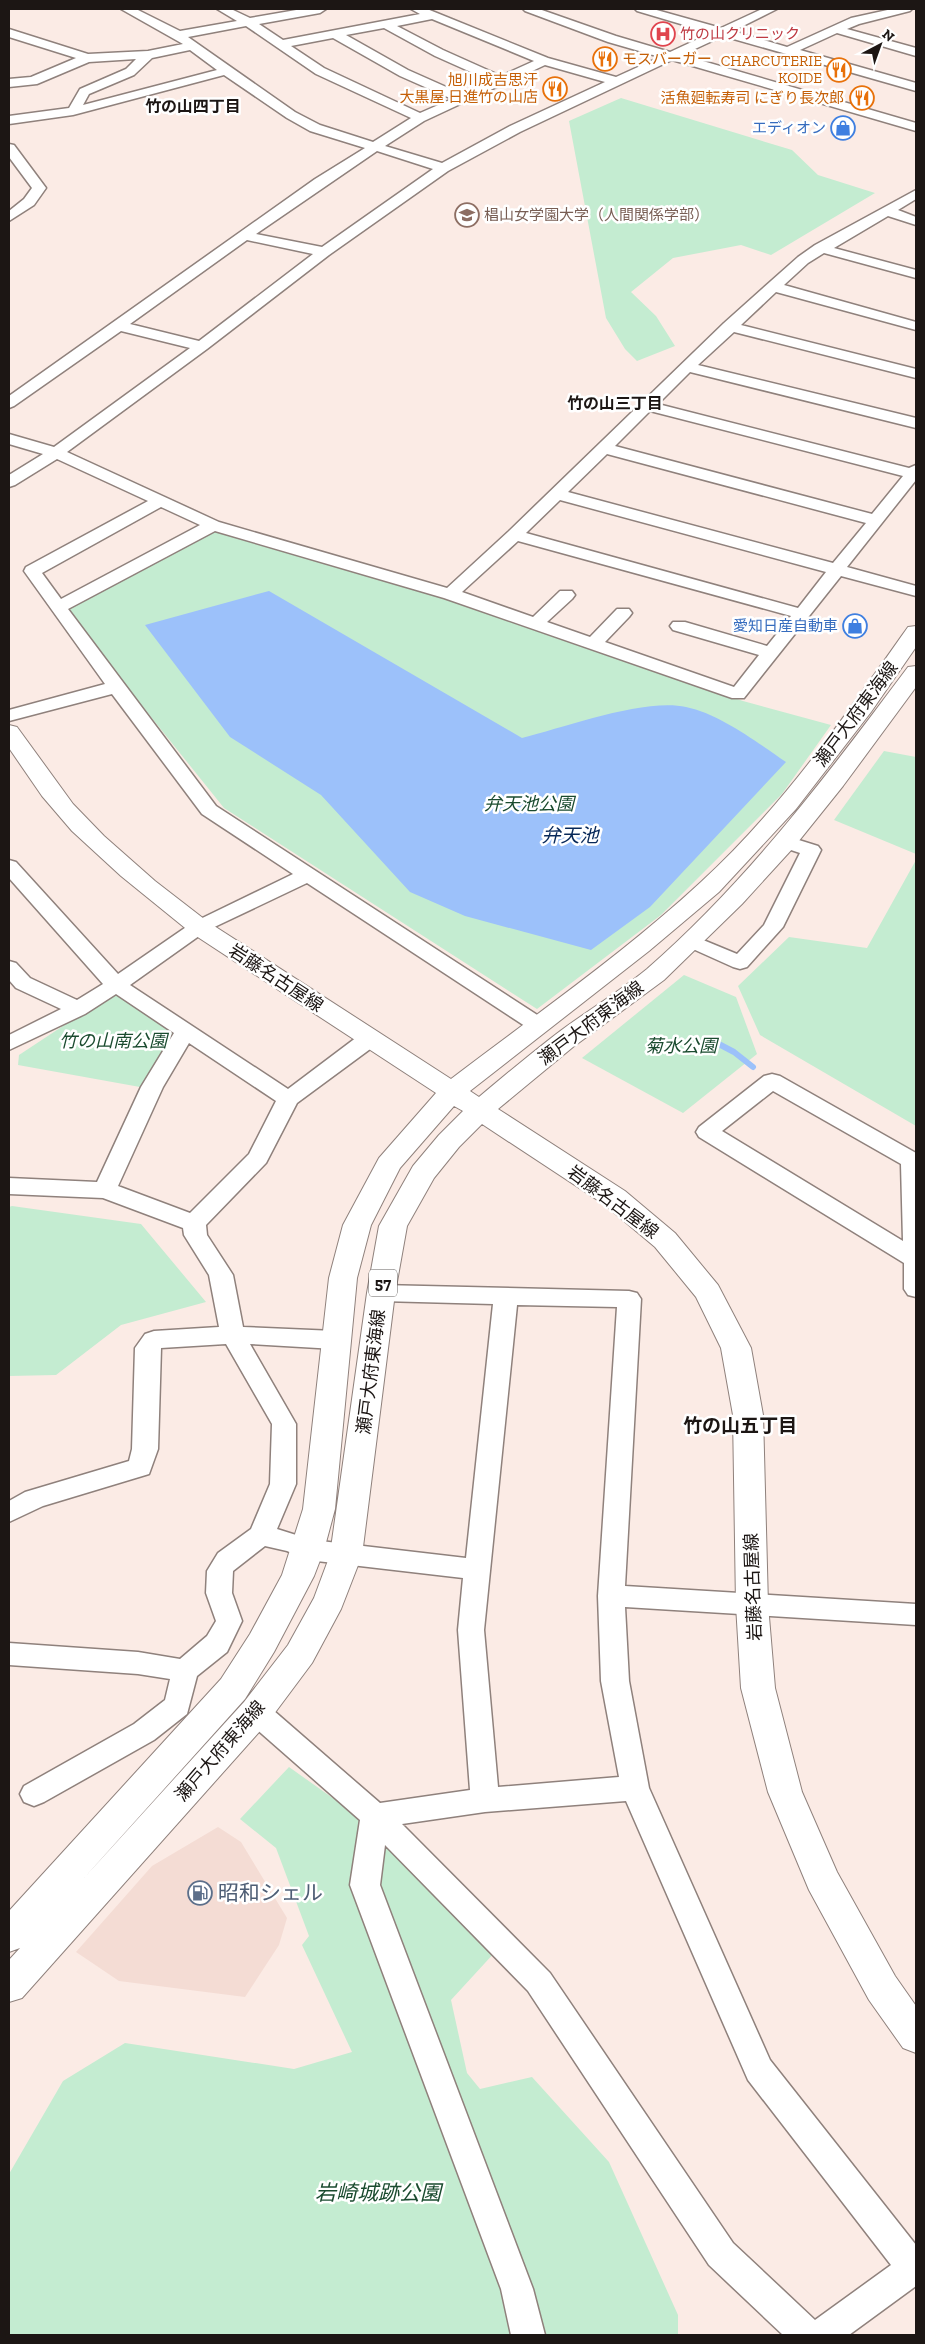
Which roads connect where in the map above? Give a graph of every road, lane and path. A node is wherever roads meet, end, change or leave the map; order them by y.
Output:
1 (127, 9) edge
2 (223, 9) edge
3 (320, 9) edge
4 (417, 9) edge
5 (529, 9) edge
6 (641, 9) edge
7 (771, 9) edge
8 (906, 9) edge
9 (660, 11) edge
10 (893, 11) junction
11 (430, 16) junction
12 (916, 18) edge
13 (248, 22) junction
14 (385, 24) junction
15 (835, 29) junction
16 (9, 33) edge
17 (723, 33) junction
18 (335, 34) junction
19 (178, 35) junction
20 (281, 44) junction
21 (191, 46) junction
22 (788, 51) junction
23 (916, 52) edge
24 (148, 55) junction
25 (672, 56) junction
26 (86, 58) junction
27 (544, 61) junction
28 (226, 71) junction
29 (616, 81) junction
30 (503, 82) junction
31 (9, 83) edge
32 (916, 87) edge
33 (463, 99) junction
34 (73, 111) junction
35 (420, 118) junction
36 (9, 120) edge
37 (916, 127) edge
38 (9, 148) edge
39 (375, 148) junction
40 (443, 168) junction
41 (916, 194) edge
42 (886, 211) junction
43 (9, 217) edge
44 (916, 221) edge
45 (246, 236) junction
46 (820, 248) junction
47 (324, 252) junction
48 (916, 274) edge
49 (773, 287) junction
50 (120, 326) junction
51 (730, 326) junction
52 (916, 326) edge
53 (202, 346) junction
54 (687, 366) junction
55 (916, 374) edge
56 (9, 403) edge
57 (648, 406) junction
58 (916, 423) edge
59 (9, 439) edge
60 (604, 448) junction
61 (56, 453) junction
62 (915, 472) edge
63 (9, 482) edge
64 (556, 494) junction
65 (162, 500) junction
66 (875, 520) junction
67 (213, 525) junction
68 (515, 535) junction
69 (837, 571) junction
70 (916, 592) edge
71 (450, 594) junction
72 (566, 596) dead end
73 (58, 607) junction
74 (623, 613) dead end
75 (801, 614) junction
76 (535, 624) junction
77 (679, 626) dead end
78 (916, 632) edge
79 (593, 644) junction
80 (770, 653) junction
81 (916, 672) edge
82 (116, 687) junction
83 (9, 716) edge
84 (9, 732) edge
85 (786, 842) junction
86 (9, 866) edge
87 (307, 875) junction
88 (199, 927) junction
89 (691, 941) junction
90 (9, 967) edge
91 (16, 983) edge
92 (116, 985) junction
93 (78, 1008) junction
94 (538, 1025) junction
95 (185, 1032) junction
96 (368, 1039) junction
97 (9, 1043) edge
98 (453, 1091) junction
99 (288, 1099) junction
100 (481, 1109) junction
101 (914, 1162) edge
102 (9, 1186) edge
103 (105, 1190) junction
104 (194, 1223) junction
105 (915, 1259) junction
106 (916, 1289) edge
107 (381, 1293) junction
108 (506, 1297) junction
109 (233, 1335) junction
110 (335, 1340) junction
111 (9, 1512) edge
112 (261, 1535) junction
113 (308, 1550) junction
114 (346, 1555) junction
115 (476, 1569) junction
116 (611, 1596) junction
117 (752, 1605) junction
118 (916, 1614) edge
119 (9, 1654) edge
120 (186, 1671) junction
121 (256, 1712) junction
122 (635, 1788) junction
123 (34, 1794) dead end
124 (485, 1800) junction
125 (375, 1816) junction
126 (9, 1936) edge
127 (9, 1986) edge
128 (916, 2036) edge
129 (915, 2267) edge
130 (528, 2335) edge
131 (807, 2335) edge
132 (822, 2335) edge

1 - 19 street
2 - 13 street
3 - 13 street
4 - 11 street
5 - 25 street
6 - 9 street
7 - 17 street
8 - 10 street
9 - 17 street
10 - 12 street
10 - 15 street
11 - 14 street
11 - 27 street
13 - 19 street
13 - 20 street
14 - 18 street
14 - 30 street
15 - 22 street
15 - 23 street
16 - 26 street
17 - 22 street
17 - 25 street
18 - 20 street
18 - 33 street
19 - 21 street
20 - 35 street
21 - 24 street
21 - 28 street
22 - 32 street
24 - 26 street
24 - 34 street
25 - 29 street
25 - 37 street
26 - 31 street
27 - 29 street
27 - 30 street
28 - 34 street
28 - 39 street
29 - 40 street
30 - 33 street
33 - 35 street
34 - 36 street
35 - 39 street
38 - 43 street
39 - 40 street
39 - 45 street
40 - 47 street
41 - 42 street
42 - 44 street
42 - 46 street
45 - 47 street
45 - 50 street
46 - 48 street
46 - 49 street
47 - 53 street
49 - 51 street
49 - 52 street
50 - 53 street
50 - 56 street
51 - 54 street
51 - 55 street
53 - 61 street
54 - 57 street
54 - 58 street
57 - 60 street
57 - 62 street
59 - 61 street
60 - 64 street
60 - 66 street
61 - 63 street
61 - 65 street
62 - 66 street
64 - 68 street
64 - 69 street
65 - 67 street
65 - 73 street
66 - 69 street
67 - 71 street
67 - 73 street
68 - 71 street
68 - 75 street
69 - 70 street
69 - 75 street
71 - 76 street
72 - 76 street
73 - 82 street
74 - 79 street
75 - 80 street
76 - 79 street
77 - 80 street
78 - 94 main road, 瀬戸大府東海線 / 57
79 - 80 street
81 - 85 main road, 瀬戸大府東海線 / 57
82 - 83 street
82 - 87 street
84 - 88 main road, 岩藤名古屋線
85 - 89 main road, 瀬戸大府東海線 / 57
85 - 89 street
86 - 92 street
87 - 88 street
87 - 94 street
88 - 92 street
88 - 96 main road, 岩藤名古屋線
89 - 100 main road, 瀬戸大府東海線 / 57
90 - 91 street
91 - 93 street
92 - 93 street
92 - 95 street
93 - 97 street
94 - 98 main road, 瀬戸大府東海線 / 57
95 - 99 street
95 - 103 street
96 - 98 main road, 岩藤名古屋線
96 - 99 street
98 - 100 main road, 岩藤名古屋線
98 - 110 main road, 瀬戸大府東海線 / 57
99 - 104 street
100 - 107 main road, 瀬戸大府東海線 / 57
100 - 117 main road, 岩藤名古屋線
101 - 105 street
101 - 105 street
102 - 103 street
103 - 104 street
104 - 109 street
105 - 106 street
107 - 108 street
107 - 114 main road, 瀬戸大府東海線 / 57
108 - 115 street
108 - 116 street
109 - 110 street
109 - 111 street
109 - 112 street
110 - 113 main road, 瀬戸大府東海線 / 57
112 - 113 street
112 - 120 street
113 - 114 street
113 - 126 main road, 瀬戸大府東海線 / 57
114 - 115 street
114 - 121 main road, 瀬戸大府東海線 / 57
115 - 124 street
116 - 117 street
116 - 122 street
117 - 118 street
117 - 128 main road, 岩藤名古屋線
119 - 120 street
120 - 123 street
121 - 125 street
121 - 127 main road, 瀬戸大府東海線 / 57
122 - 124 street
122 - 129 street
124 - 125 street
125 - 130 street
125 - 131 street
129 - 132 street

